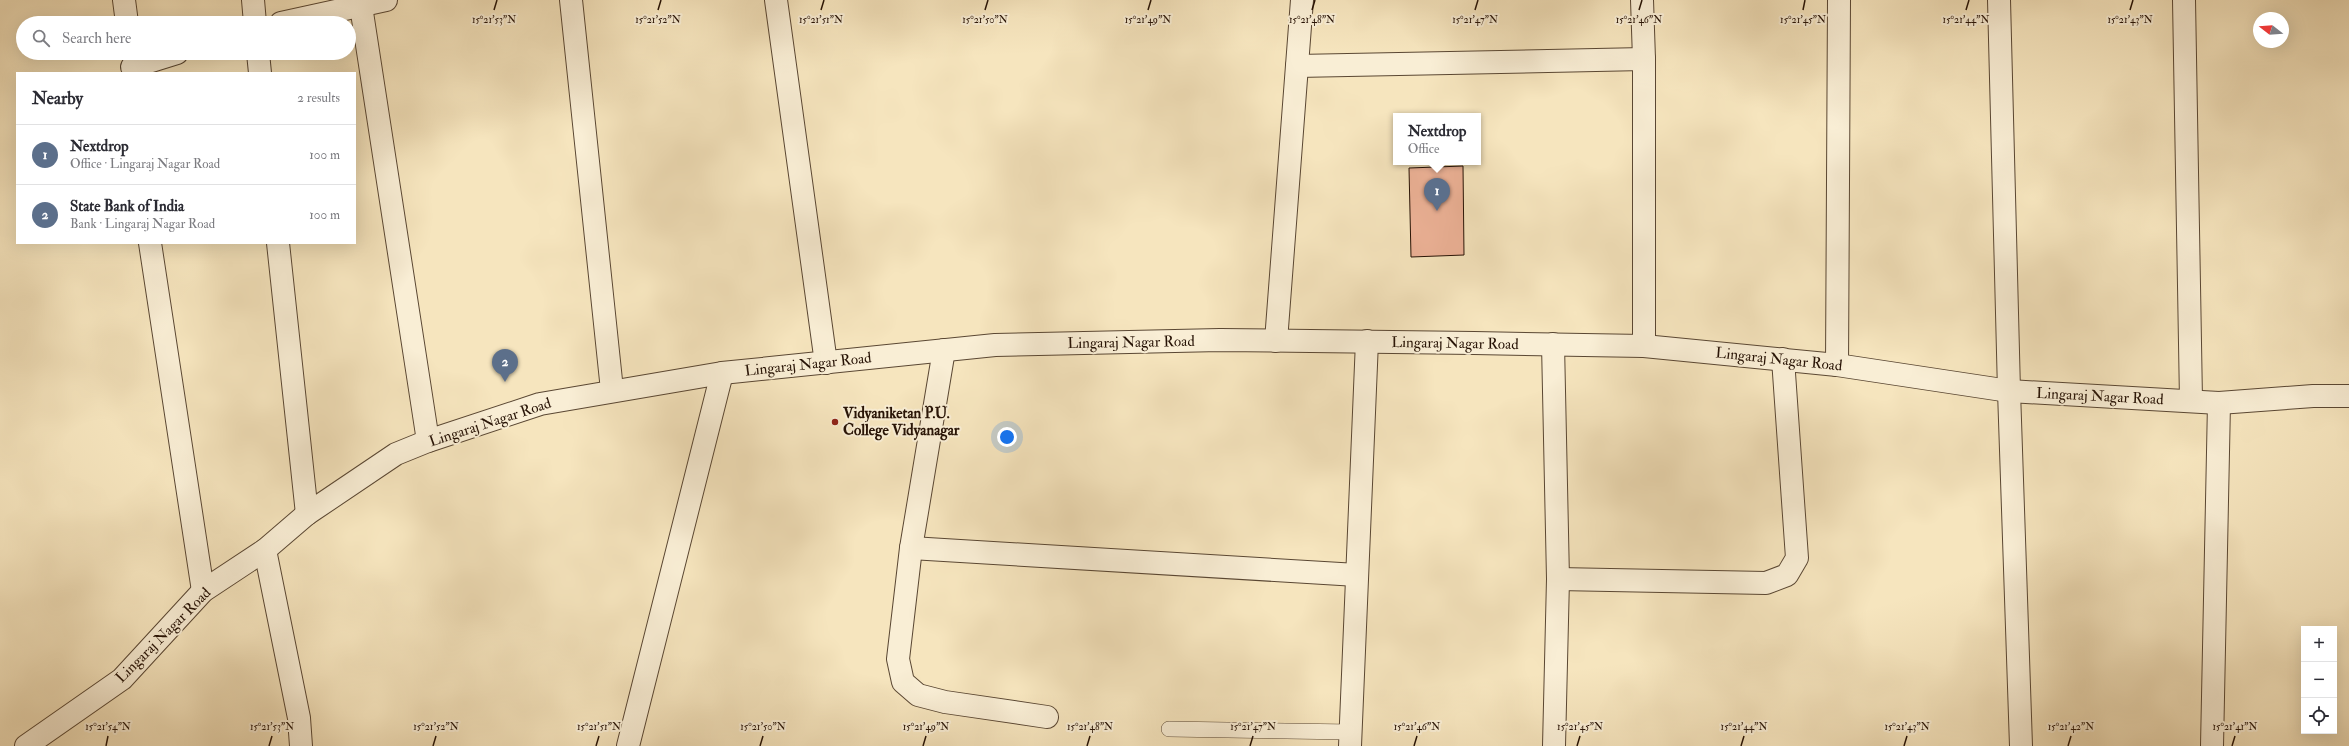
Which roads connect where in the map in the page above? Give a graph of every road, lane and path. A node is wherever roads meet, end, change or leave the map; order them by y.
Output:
1 (124, 0) edge
2 (253, 0) edge
3 (386, 0) edge
4 (571, 0) edge
5 (776, 0) edge
6 (1302, 0) edge
7 (1642, 0) edge
8 (1839, 0) edge
9 (1999, 0) edge
10 (2184, 0) edge
11 (361, 6) junction
12 (126, 16) edge
13 (254, 16) edge
14 (314, 16) edge
15 (1644, 59) junction
16 (148, 60) edge
17 (259, 60) edge
18 (132, 64) edge
19 (1296, 66) junction
20 (260, 72) edge
21 (150, 244) edge
22 (278, 244) edge
23 (1276, 341) junction
24 (1367, 341) junction
25 (1553, 344) junction
26 (1644, 346) junction
27 (944, 350) junction
28 (1783, 359) junction
29 (826, 363) junction
30 (1837, 365) junction
31 (722, 373) junction
32 (612, 390) junction
33 (2009, 391) junction
34 (2349, 396) edge
35 (2191, 400) junction
36 (2219, 403) junction
37 (428, 441) junction
38 (307, 514) junction
39 (911, 548) junction
40 (265, 550) junction
41 (1356, 575) junction
42 (1558, 579) junction
43 (203, 591) junction
44 (1047, 717) dead end
45 (1169, 730) dead end
46 (1351, 739) edge
47 (26, 746) edge
48 (301, 746) edge
49 (628, 746) edge
50 (1554, 746) edge
51 (2021, 746) edge
52 (2212, 746) edge

1 - 12 street
2 - 13 street
3 - 11 street
4 - 32 street
5 - 29 street
6 - 19 street
7 - 15 street
8 - 30 street
9 - 33 street
10 - 35 street
11 - 14 street
11 - 37 street
15 - 19 street
15 - 26 street
16 - 18 street
17 - 20 street
19 - 23 street
21 - 43 street
22 - 38 street
23 - 24 street, Lingaraj Nagar Road
23 - 27 street, Lingaraj Nagar Road
24 - 25 street, Lingaraj Nagar Road
24 - 41 street
25 - 26 street, Lingaraj Nagar Road
25 - 42 street
26 - 28 street, Lingaraj Nagar Road
27 - 29 street, Lingaraj Nagar Road
27 - 39 street
28 - 30 street, Lingaraj Nagar Road
28 - 42 street
29 - 31 street, Lingaraj Nagar Road
30 - 33 street, Lingaraj Nagar Road
31 - 32 street, Lingaraj Nagar Road
31 - 49 street
32 - 37 street, Lingaraj Nagar Road
33 - 35 street, Lingaraj Nagar Road
33 - 51 street
34 - 36 street, Lingaraj Nagar Road
35 - 36 street, Lingaraj Nagar Road
36 - 52 street
37 - 38 street, Lingaraj Nagar Road
38 - 40 street, Lingaraj Nagar Road
39 - 41 street
39 - 44 street
40 - 43 street, Lingaraj Nagar Road
40 - 48 street
41 - 46 street
42 - 50 street
43 - 47 street, Lingaraj Nagar Road
45 - 46 lane

